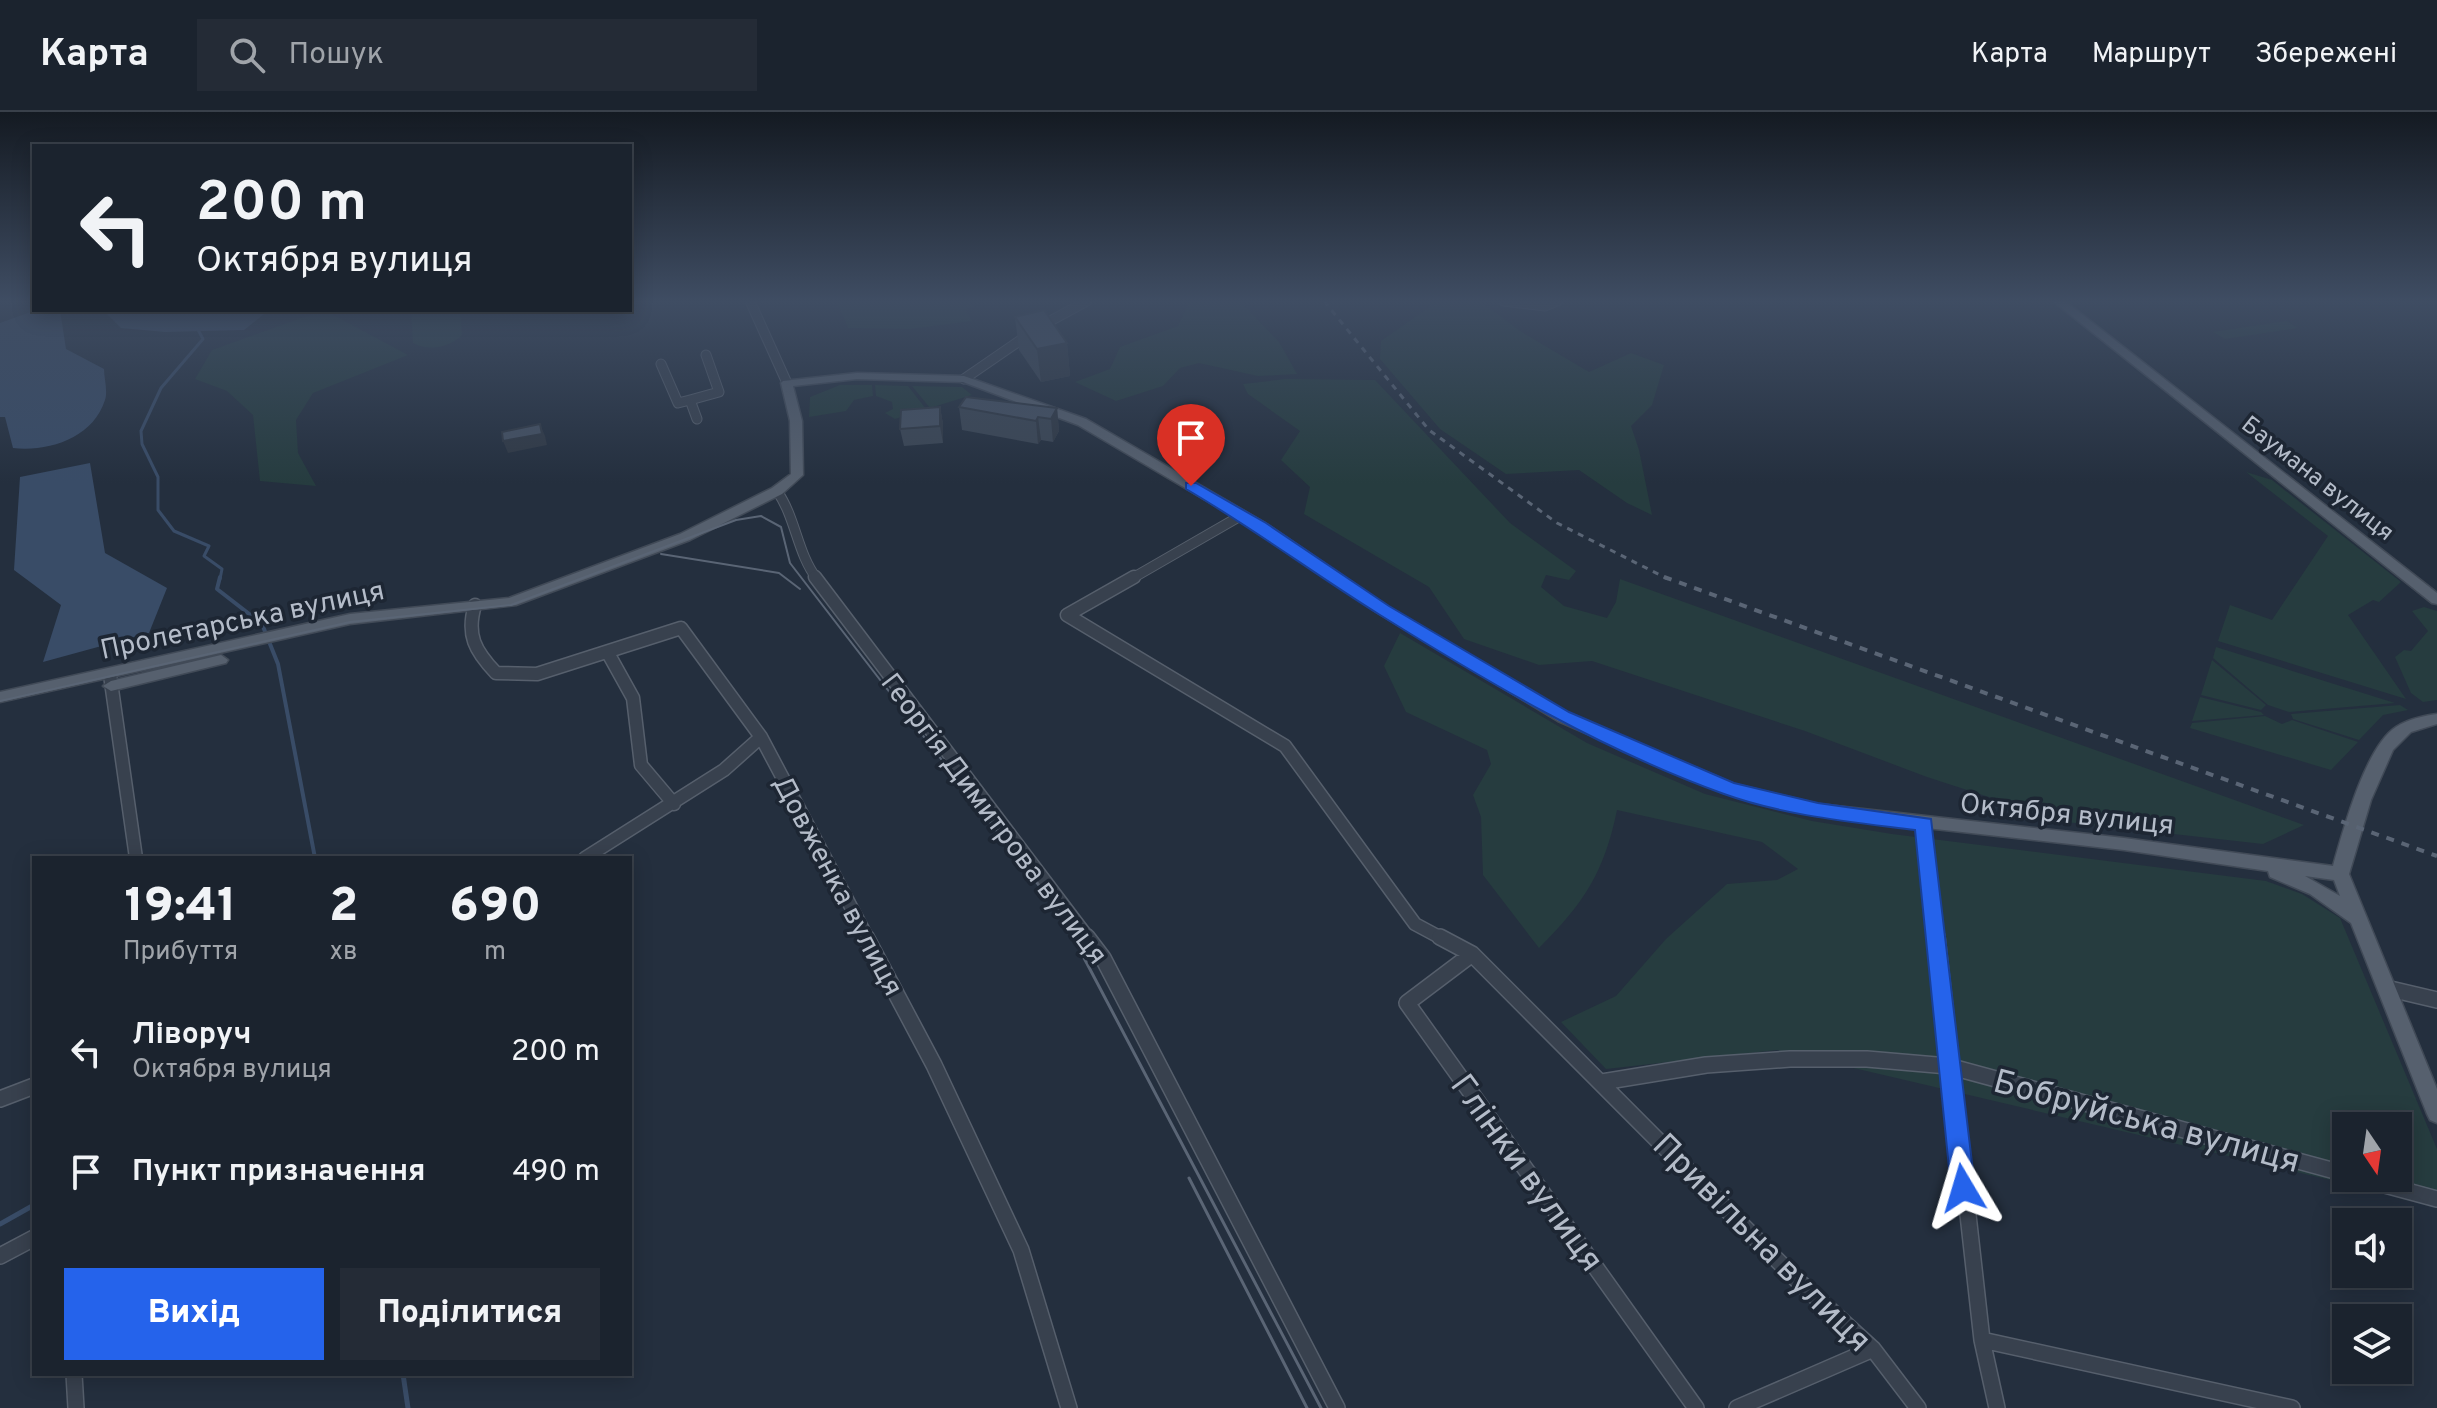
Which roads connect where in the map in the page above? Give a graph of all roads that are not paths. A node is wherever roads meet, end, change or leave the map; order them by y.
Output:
1 (708, 361) edge
2 (777, 361) edge
3 (991, 361) edge
4 (2135, 361) edge
5 (661, 364) dead end
6 (964, 379) junction
7 (787, 383) junction
8 (690, 400) junction
9 (697, 419) dead end
10 (777, 491) junction
11 (1242, 515) junction
12 (2437, 600) edge
13 (474, 610) junction
14 (608, 653) junction
15 (110, 680) junction
16 (0, 697) edge
17 (0, 708) edge
18 (2437, 719) edge
19 (761, 737) junction
20 (674, 804) junction
21 (1924, 824) junction
22 (136, 856) edge
23 (588, 856) edge
24 (2228, 858) junction
25 (2340, 874) junction
26 (2355, 920) junction
27 (1472, 954) junction
28 (2386, 988) junction
29 (2437, 1000) edge
30 (1948, 1066) junction
31 (1602, 1082) junction
32 (32, 1087) edge
33 (0, 1099) edge
34 (2437, 1114) edge
35 (2332, 1170) edge
36 (2411, 1192) edge
37 (2437, 1199) edge
38 (32, 1239) edge
39 (0, 1256) edge
40 (1982, 1340) junction
41 (1873, 1349) junction
42 (74, 1376) edge
43 (76, 1408) edge
44 (1069, 1408) edge
45 (1337, 1408) edge
46 (1696, 1408) edge
47 (1737, 1408) edge
48 (1918, 1408) edge
49 (1997, 1408) edge
50 (2292, 1408) edge

1 - 8 street
2 - 7 street
3 - 6 street
4 - 12 main road, Баумана вулиця
5 - 8 street
6 - 7 main road, Октября вулиця
6 - 11 main road, Октября вулиця
7 - 10 main road
8 - 9 street
10 - 13 main road, Пролетарська вулиця
10 - 45 street, Георгія Димитрова вулиця
11 - 21 main road, Октября вулиця
11 - 27 street, Привільна вулиця
13 - 14 street, Довженка вулиця
13 - 15 main road, Пролетарська вулиця
14 - 19 street, Довженка вулиця
14 - 20 street
15 - 16 main road, Пролетарська вулиця
15 - 17 main road, Пролетарська вулиця
15 - 22 street
18 - 25 main road
19 - 20 street
19 - 44 street, Довженка вулиця
20 - 23 street
21 - 24 main road, Октября вулиця
21 - 30 street
24 - 25 main road, Октября вулиця
24 - 26 main road
25 - 26 main road
26 - 28 main road
27 - 31 street, Привільна вулиця
27 - 46 street, Глінки вулиця
28 - 29 street
28 - 34 main road
30 - 31 street
30 - 35 street, Бобруйська вулиця
30 - 40 street
31 - 41 street, Привільна вулиця
32 - 33 street
36 - 37 street
38 - 39 street
40 - 49 street
40 - 50 street
41 - 47 street
41 - 48 street, Привільна вулиця
42 - 43 street

